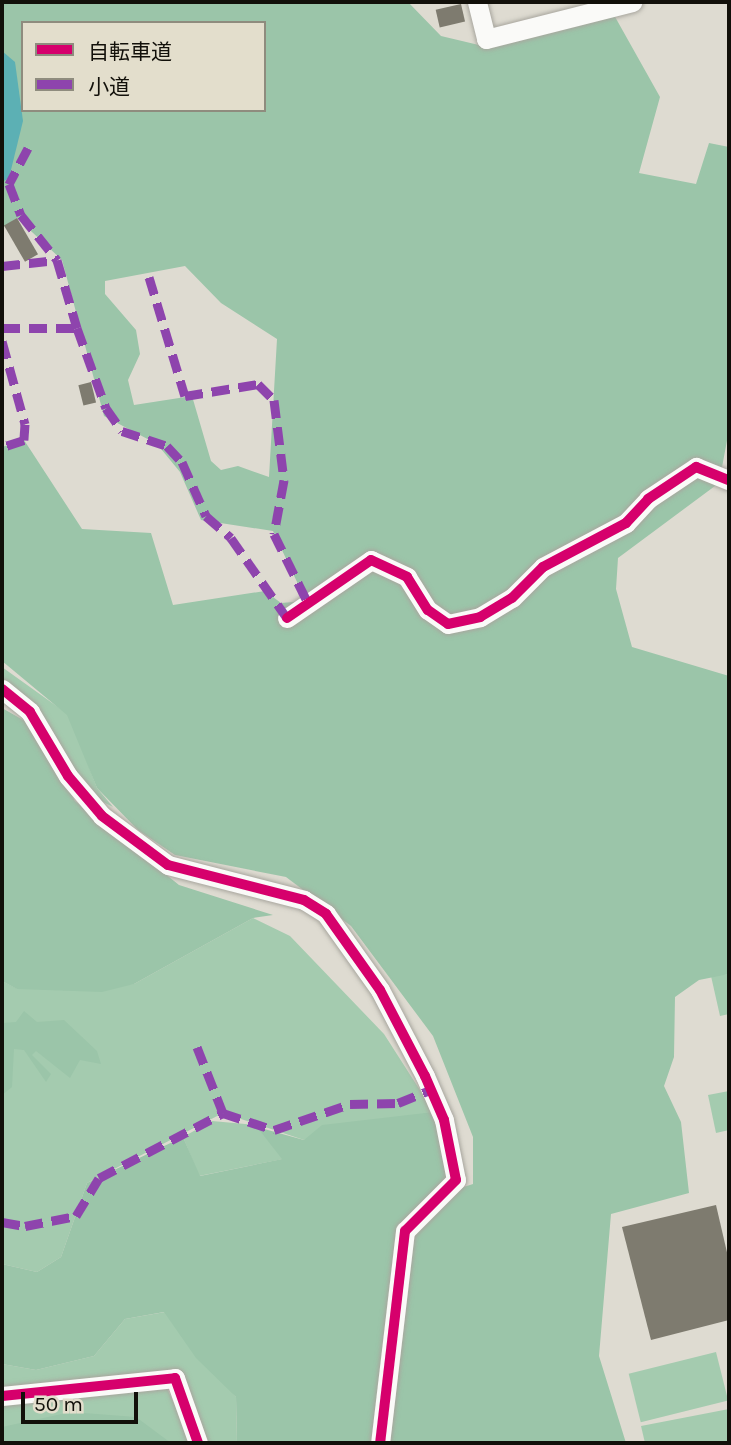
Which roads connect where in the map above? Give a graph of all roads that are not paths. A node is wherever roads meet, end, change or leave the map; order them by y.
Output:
1 (477, 2) edge
2 (632, 2) edge
3 (729, 480) edge
4 (286, 618) dead end
5 (2, 689) edge
6 (2, 1396) edge
7 (198, 1443) edge
8 (380, 1443) edge

1 - 2 street
3 - 4 street
5 - 8 street
6 - 7 street

